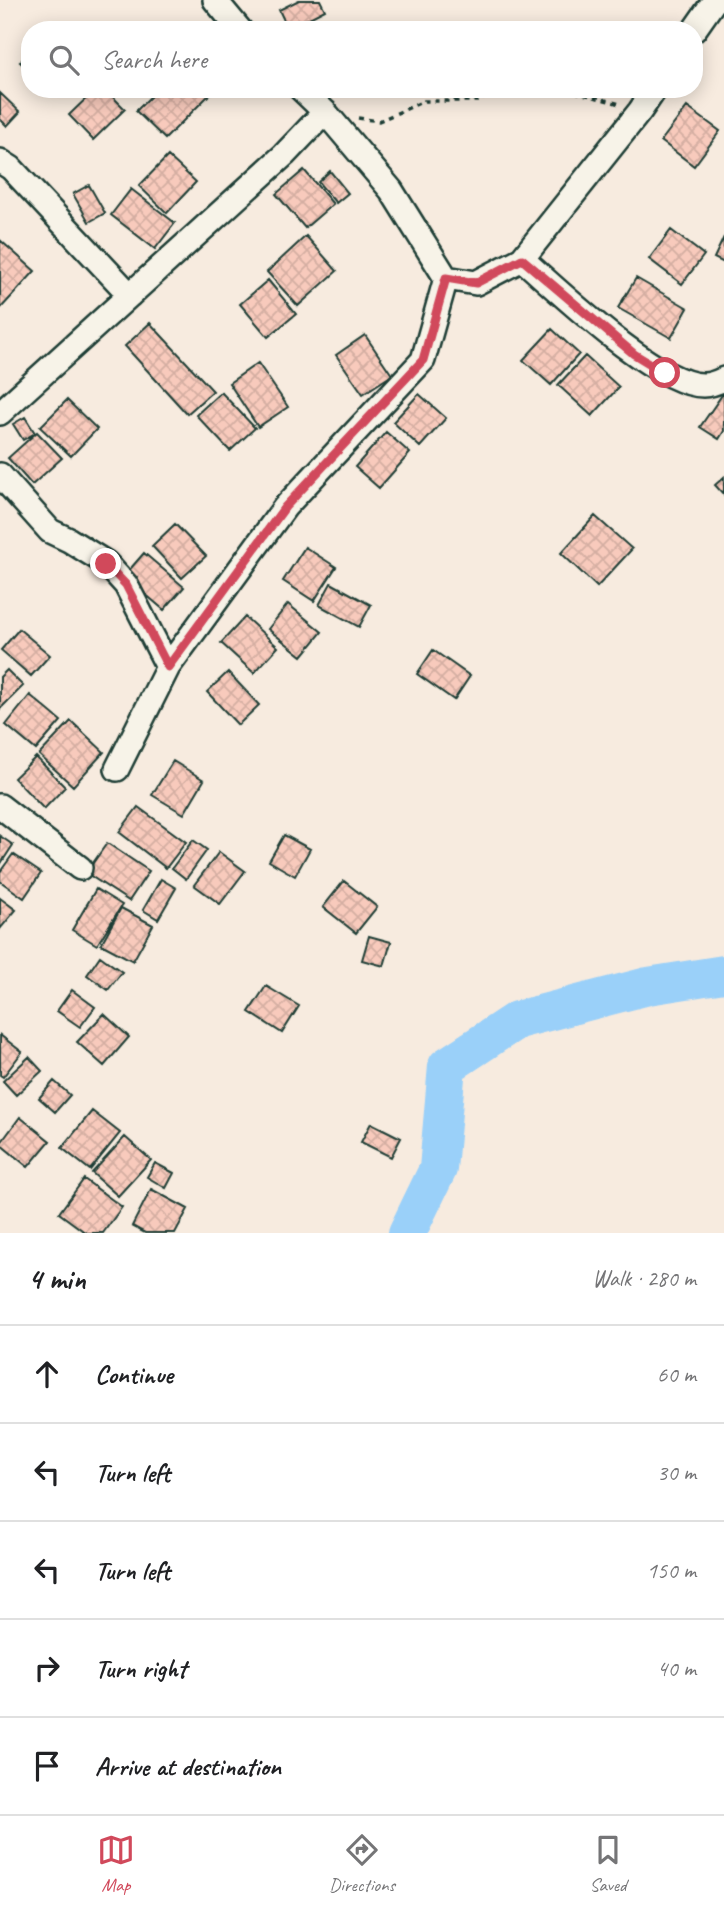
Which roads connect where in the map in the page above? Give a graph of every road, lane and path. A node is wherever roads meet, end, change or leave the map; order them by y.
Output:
1 (215, 0) edge
2 (715, 0) edge
3 (232, 21) edge
4 (700, 21) edge
5 (310, 98) edge
6 (484, 98) edge
7 (596, 98) edge
8 (649, 98) edge
9 (640, 111) junction
10 (325, 112) junction
11 (0, 161) edge
12 (522, 259) junction
13 (446, 278) junction
14 (130, 295) junction
15 (724, 379) edge
16 (0, 413) edge
17 (0, 475) edge
18 (168, 667) junction
19 (117, 769) dead end
20 (0, 806) edge
21 (80, 868) dead end

1 - 3 street
2 - 4 street
5 - 10 street
6 - 10 path
7 - 9 path
8 - 9 street
9 - 12 street
10 - 13 street
10 - 14 street
11 - 14 street
12 - 13 street
12 - 15 street
13 - 18 street
14 - 16 street
17 - 18 street
18 - 19 street
20 - 21 street

